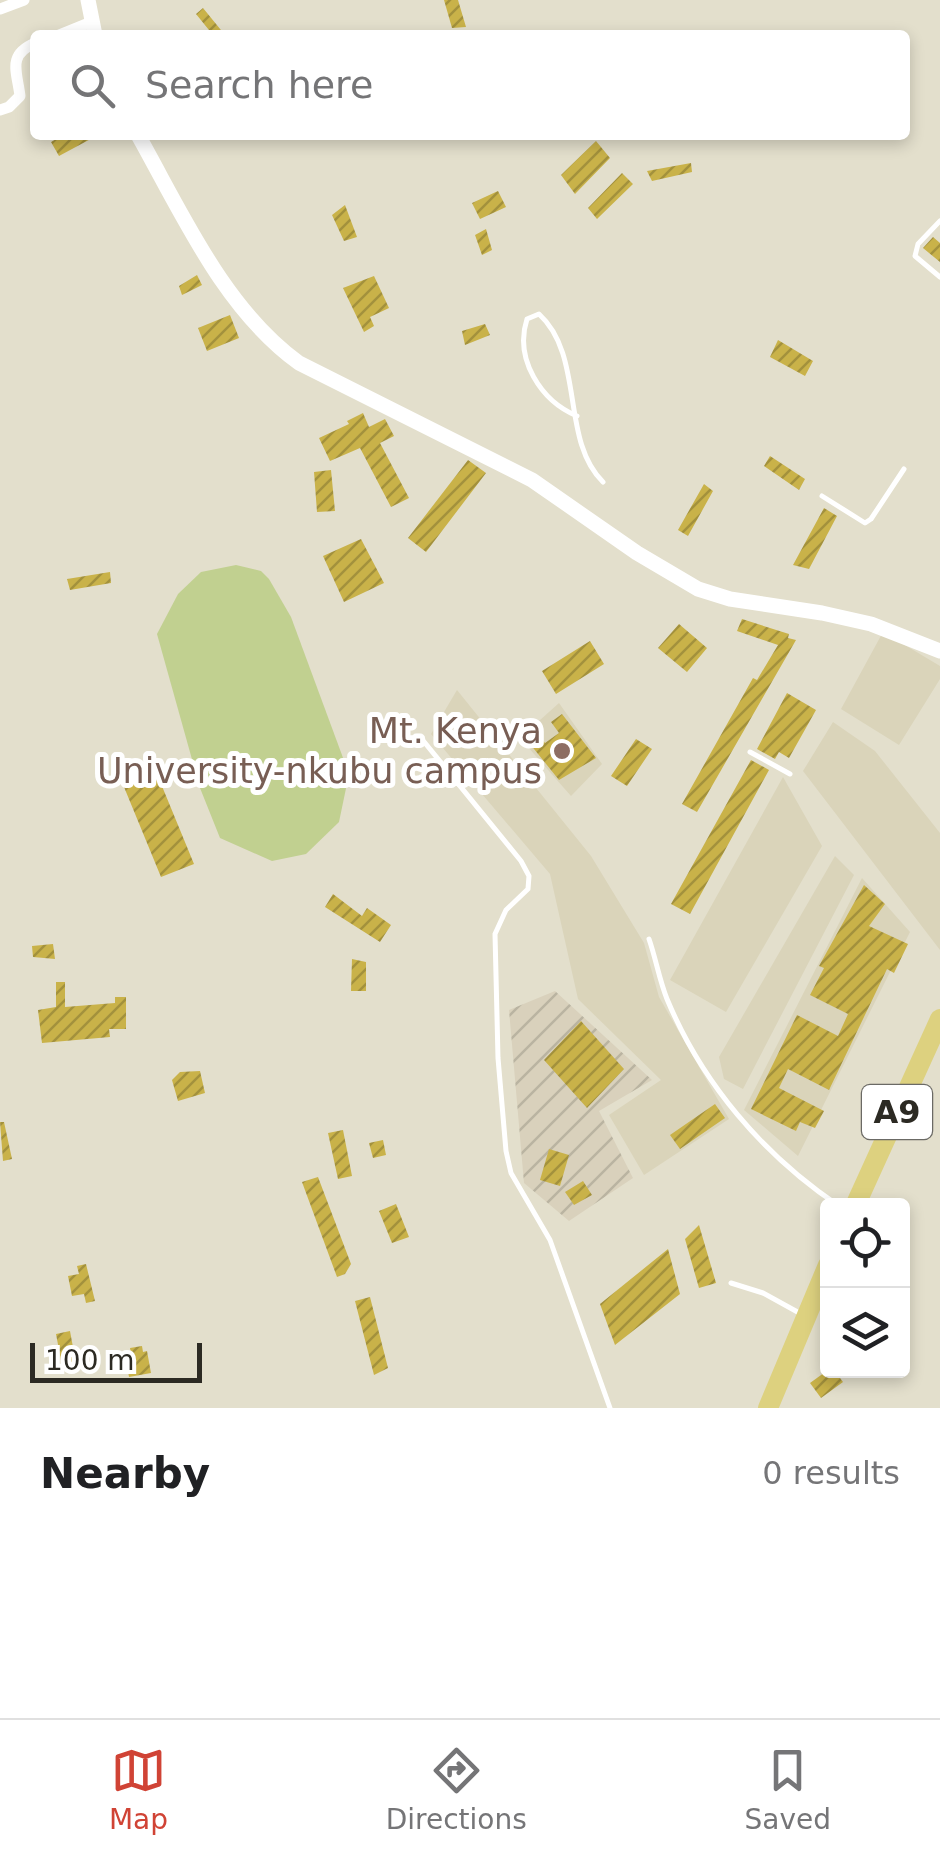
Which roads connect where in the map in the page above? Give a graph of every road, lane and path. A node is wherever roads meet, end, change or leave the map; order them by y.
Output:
1 (24, 0) edge
2 (88, 0) edge
3 (0, 9) edge
4 (93, 28) edge
5 (30, 46) edge
6 (0, 110) edge
7 (141, 140) edge
8 (940, 221) edge
9 (940, 276) edge
10 (577, 416) junction
11 (904, 468) dead end
12 (603, 482) dead end
13 (822, 496) dead end
14 (940, 652) edge
15 (421, 738) dead end
16 (750, 752) dead end
17 (790, 774) dead end
18 (648, 939) dead end
19 (940, 1019) edge
20 (827, 1198) edge
21 (859, 1198) edge
22 (730, 1283) dead end
23 (820, 1284) edge
24 (806, 1316) junction
25 (610, 1408) edge
26 (768, 1408) edge

1 - 3 street
2 - 4 street
5 - 6 street
7 - 14 street
8 - 9 lane
10 - 10 lane
10 - 12 lane
11 - 13 lane
15 - 25 lane
16 - 17 lane
18 - 20 lane
19 - 21 highway, A9
22 - 24 lane
23 - 24 highway
24 - 26 highway

